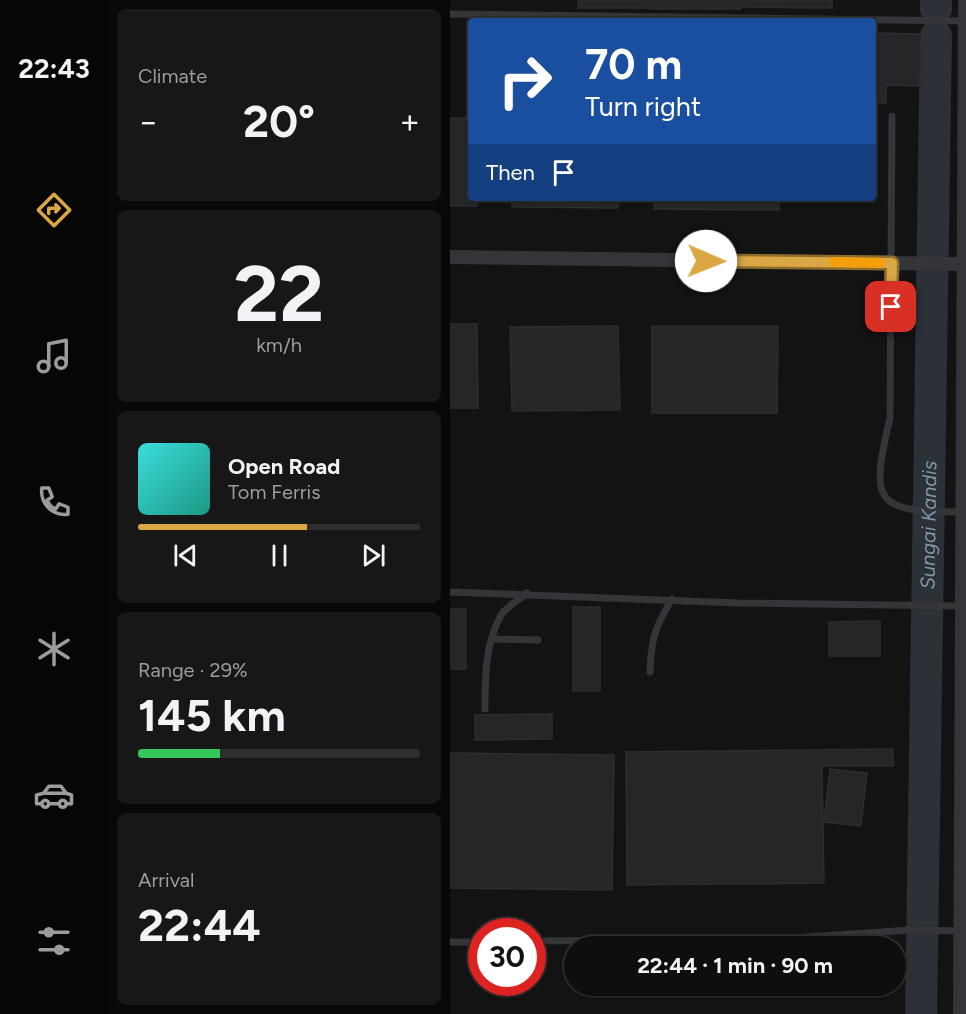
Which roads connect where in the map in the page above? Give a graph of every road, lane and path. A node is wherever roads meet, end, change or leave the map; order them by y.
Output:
1 (965, 0) edge
2 (450, 14) edge
3 (744, 18) edge
4 (876, 20) edge
5 (965, 21) edge
6 (892, 116) dead end
7 (450, 257) edge
8 (892, 263) junction
9 (963, 264) junction
10 (965, 487) edge
11 (964, 512) junction
12 (450, 592) edge
13 (527, 593) junction
14 (672, 599) junction
15 (963, 606) junction
16 (965, 633) edge
17 (493, 639) junction
18 (538, 640) dead end
19 (650, 672) dead end
20 (485, 709) dead end
21 (964, 887) edge
22 (962, 931) junction
23 (546, 941) edge
24 (450, 942) edge
25 (468, 942) edge
26 (960, 1014) edge

1 - 5 street
2 - 3 lane
4 - 5 lane
5 - 9 street
6 - 8 lane
7 - 8 street
8 - 9 street
8 - 11 lane
9 - 10 street
10 - 11 street
11 - 15 street
12 - 13 lane
13 - 14 lane
13 - 17 lane
14 - 15 lane
14 - 19 lane
15 - 16 street
16 - 21 street
17 - 18 lane
17 - 20 lane
21 - 22 street
22 - 23 lane
22 - 26 street
24 - 25 lane

